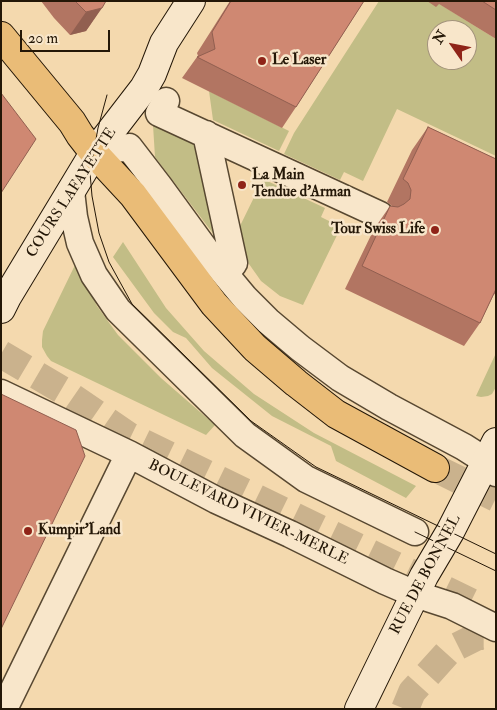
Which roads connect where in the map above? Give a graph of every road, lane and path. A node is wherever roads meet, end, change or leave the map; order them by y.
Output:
1 (191, 1) edge
2 (1, 36) edge
3 (166, 100) dead end
4 (206, 134) junction
5 (94, 153) junction
6 (71, 191) junction
7 (380, 215) dead end
8 (225, 274) junction
9 (1, 309) edge
10 (1, 393) edge
11 (129, 454) junction
12 (492, 459) edge
13 (435, 468) tunnel mouth
14 (415, 532) dead end
15 (414, 594) junction
16 (496, 628) edge
17 (4, 709) edge
18 (359, 709) edge

1 - 5 main road, COURS LAFAYETTE
2 - 5 main road
3 - 4 street
4 - 7 street
4 - 8 street
5 - 6 main road, COURS LAFAYETTE
5 - 8 street
5 - 13 main road
6 - 9 main road, COURS LAFAYETTE
6 - 14 street
8 - 12 street
10 - 11 street, BOULEVARD VIVIER-MERLE
11 - 15 street, BOULEVARD VIVIER-MERLE
11 - 17 street
12 - 15 main road, RUE DE BONNEL
15 - 16 street, BOULEVARD VIVIER-MERLE
15 - 18 main road, RUE DE BONNEL

